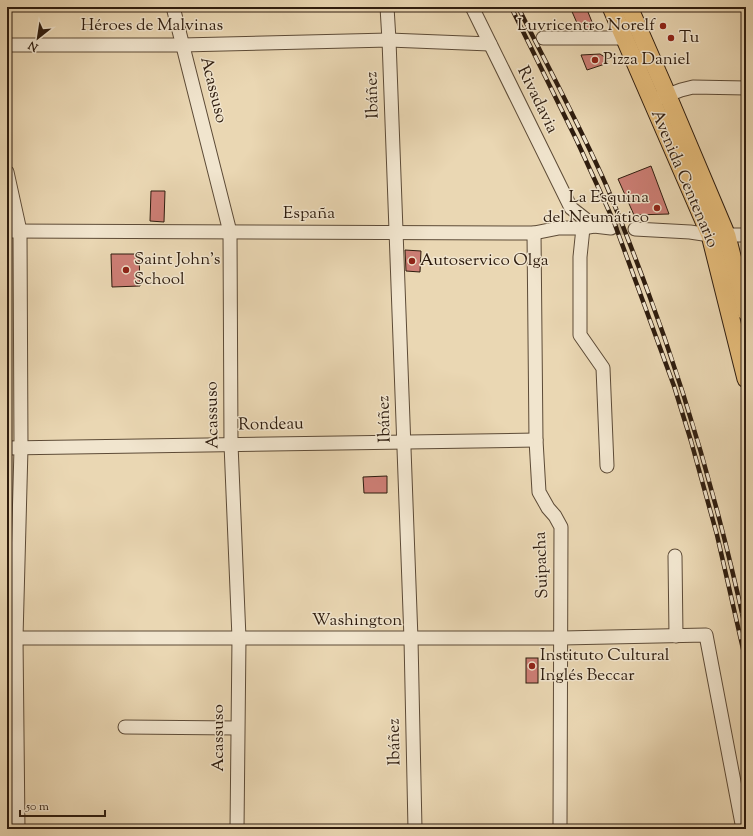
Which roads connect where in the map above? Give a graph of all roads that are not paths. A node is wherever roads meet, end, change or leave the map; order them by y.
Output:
1 (173, 7) edge
2 (387, 7) edge
3 (472, 7) edge
4 (611, 7) edge
5 (629, 7) edge
6 (543, 38) dead end
7 (624, 38) junction
8 (390, 40) junction
9 (490, 44) junction
10 (7, 45) edge
11 (182, 45) junction
12 (746, 88) edge
13 (667, 94) junction
14 (651, 102) junction
15 (7, 172) edge
16 (571, 208) junction
17 (588, 227) junction
18 (559, 228) junction
19 (611, 228) tunnel mouth
20 (635, 229) tunnel mouth
21 (13, 231) edge
22 (230, 232) junction
23 (396, 232) junction
24 (534, 233) junction
25 (746, 235) edge
26 (719, 236) junction
27 (746, 312) edge
28 (746, 379) edge
29 (536, 440) junction
30 (404, 441) junction
31 (231, 444) junction
32 (7, 448) edge
33 (21, 448) junction
34 (607, 466) dead end
35 (674, 556) dead end
36 (676, 636) junction
37 (12, 638) edge
38 (238, 638) junction
39 (562, 638) junction
40 (411, 639) junction
41 (125, 727) dead end
42 (237, 728) junction
43 (18, 829) edge
44 (237, 829) edge
45 (415, 829) edge
46 (560, 829) edge
47 (743, 829) edge

1 - 11 street, Acassuso
2 - 8 street, Ibáñez
3 - 9 street, Rivadavia
4 - 7 main road, Avenida Centenario
5 - 13 main road, Avenida Centenario
6 - 7 street
7 - 14 main road, Avenida Centenario
8 - 9 street, Héroes de Malvinas
8 - 11 street, Héroes de Malvinas
8 - 23 street, Ibáñez
9 - 16 street, Rivadavia
10 - 11 street, Héroes de Malvinas
11 - 22 street, Acassuso
12 - 13 street
13 - 14 street
13 - 26 main road, Avenida Centenario
14 - 26 main road, Avenida Centenario
15 - 21 street
16 - 17 street, Rivadavia
16 - 18 street
17 - 18 street, España
17 - 19 street, España
17 - 34 street
18 - 24 street, España
20 - 26 street
21 - 22 street, España
21 - 33 street
22 - 23 street, España
22 - 31 street, Acassuso
23 - 24 street, España
23 - 30 street, Ibáñez
24 - 29 street, Suipacha
25 - 26 street
26 - 27 main road, Avenida Centenario
26 - 28 main road, Avenida Centenario
29 - 30 street, Rondeau
29 - 39 street, Suipacha
30 - 31 street, Rondeau
30 - 40 street, Ibáñez
31 - 33 street, Rondeau
31 - 38 street, Acassuso
32 - 33 street, Rondeau
33 - 37 street
35 - 36 street
36 - 39 street, Washington
36 - 47 street, Washington
37 - 38 street, Washington
37 - 43 street
38 - 40 street, Washington
38 - 42 street, Acassuso
39 - 40 street, Washington
39 - 46 street, Suipacha
40 - 45 street, Ibáñez
41 - 42 street
42 - 44 street, Acassuso

